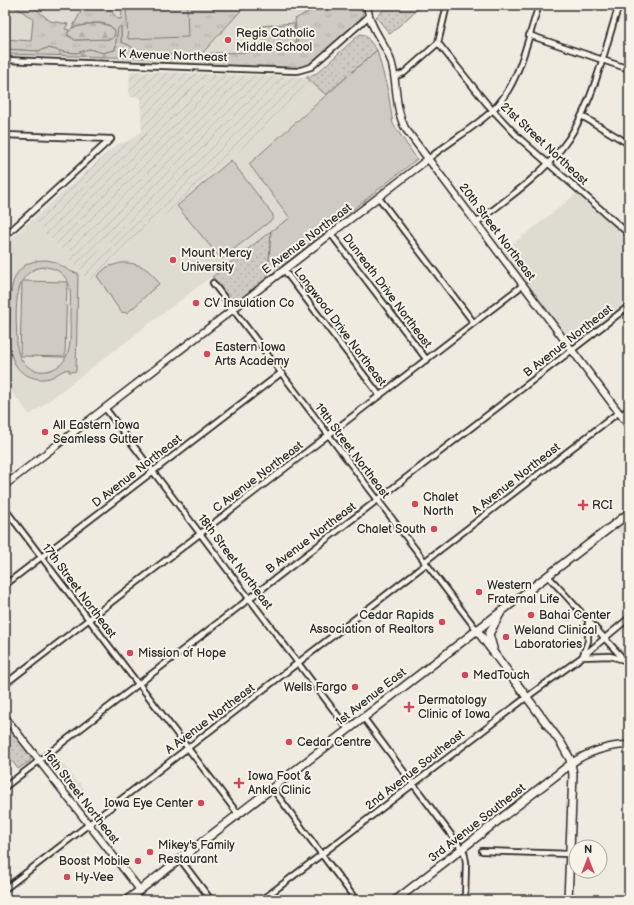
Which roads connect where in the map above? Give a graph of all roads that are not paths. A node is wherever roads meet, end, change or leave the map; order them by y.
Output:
1 (367, 5) edge
2 (446, 5) edge
3 (539, 5) edge
4 (619, 5) edge
5 (368, 17) junction
6 (529, 35) junction
7 (438, 43) junction
8 (5, 60) edge
9 (602, 60) junction
10 (629, 69) edge
11 (394, 77) junction
12 (492, 110) junction
13 (582, 116) junction
14 (5, 135) edge
15 (629, 144) edge
16 (428, 159) junction
17 (548, 164) junction
18 (379, 198) junction
19 (476, 223) junction
20 (331, 234) junction
21 (629, 234) edge
22 (5, 236) edge
23 (284, 270) junction
24 (213, 283) dead end
25 (524, 284) junction
26 (629, 306) edge
27 (233, 310) junction
28 (474, 323) junction
29 (572, 350) junction
30 (427, 360) junction
31 (281, 373) junction
32 (380, 396) junction
33 (105, 408) junction
34 (629, 408) edge
35 (620, 414) junction
36 (629, 426) edge
37 (329, 436) junction
38 (153, 472) junction
39 (5, 485) edge
40 (377, 500) junction
41 (5, 509) edge
42 (629, 513) edge
43 (200, 534) junction
44 (41, 557) junction
45 (425, 563) junction
46 (548, 576) junction
47 (5, 585) edge
48 (249, 598) junction
49 (502, 610) junction
50 (629, 618) edge
51 (88, 620) junction
52 (588, 621) junction
53 (476, 629) junction
54 (604, 639) junction
55 (582, 657) junction
56 (624, 660) junction
57 (499, 661) junction
58 (298, 663) junction
59 (629, 665) edge
60 (5, 684) edge
61 (139, 684) junction
62 (526, 697) junction
63 (5, 717) edge
64 (363, 717) junction
65 (348, 729) junction
66 (629, 745) edge
67 (188, 748) junction
68 (39, 760) junction
69 (572, 763) junction
70 (554, 777) junction
71 (573, 783) junction
72 (414, 784) junction
73 (5, 786) edge
74 (272, 788) junction
75 (238, 814) junction
76 (88, 824) junction
77 (571, 839) edge
78 (463, 849) junction
79 (482, 851) dead end
80 (322, 854) junction
81 (568, 854) edge
82 (180, 859) junction
83 (569, 879) edge
84 (5, 889) edge
85 (140, 890) junction
86 (127, 900) edge
87 (211, 900) edge
88 (262, 900) edge
89 (356, 900) edge
90 (396, 900) edge
91 (465, 900) edge
92 (568, 900) edge

1 - 5 street
2 - 7 street
3 - 6 street, E Avenue Northeast
4 - 9 street
5 - 8 street, K Avenue Northeast
5 - 11 street, 20th Street Northeast
6 - 9 street
6 - 12 street, E Avenue Northeast
7 - 11 street
7 - 12 street, 21st Street Northeast
9 - 10 street
9 - 13 street
11 - 16 street, 20th Street Northeast
12 - 16 street, E Avenue Northeast
12 - 17 street, 21st Street Northeast
13 - 15 street
13 - 17 street
14 - 22 street
16 - 18 street, E Avenue Northeast
16 - 19 street, 20th Street Northeast
17 - 19 street
17 - 21 street, 21st Street Northeast
18 - 20 street, E Avenue Northeast
18 - 28 street
19 - 25 street, 20th Street Northeast
20 - 23 street, E Avenue Northeast
20 - 30 street, Dunreath Drive Northeast
23 - 27 street, E Avenue Northeast
23 - 32 street, Longwood Drive Northeast
24 - 27 street, 19th Street Northeast
25 - 28 street, C Avenue Northeast
25 - 29 street, 20th Street Northeast
26 - 29 street, B Avenue Northeast
27 - 31 street, 19th Street Northeast
27 - 33 street, E Avenue Northeast
28 - 30 street, C Avenue Northeast
29 - 35 street, 20th Street Northeast
29 - 40 street, B Avenue Northeast
30 - 32 street, C Avenue Northeast
31 - 37 street, 19th Street Northeast
31 - 38 street, D Avenue Northeast
32 - 37 street, C Avenue Northeast
33 - 38 street, 18th Street Northeast
33 - 39 street, E Avenue Northeast
34 - 35 street, A Avenue Northeast
35 - 36 street, 20th Street Northeast
35 - 45 street, A Avenue Northeast
37 - 40 street, 19th Street Northeast
37 - 43 street, C Avenue Northeast
38 - 43 street, 18th Street Northeast
38 - 44 street, D Avenue Northeast
40 - 45 street, 19th Street Northeast
40 - 48 street, B Avenue Northeast
41 - 44 street, 17th Street Northeast
42 - 46 main road, 1st Avenue East
43 - 48 street, 18th Street Northeast
43 - 51 street, C Avenue Northeast
44 - 47 street, D Avenue Northeast
44 - 51 street, 17th Street Northeast
45 - 53 street, 19th Street Northeast
45 - 58 street, A Avenue Northeast
46 - 49 main road, 1st Avenue East
46 - 52 street
48 - 58 street, 18th Street Northeast
48 - 61 street, B Avenue Northeast
49 - 53 main road, 1st Avenue East
49 - 57 main road
50 - 54 street, 2nd Avenue Southeast
51 - 60 street, C Avenue Northeast
51 - 61 street, 17th Street Northeast
52 - 54 street
52 - 55 street
53 - 57 main road
53 - 64 main road, 1st Avenue East
54 - 55 street, 2nd Avenue Southeast
54 - 56 street
55 - 56 street
55 - 62 street, 2nd Avenue Southeast
56 - 59 street
57 - 62 main road
58 - 65 street, 18th Street Northeast
58 - 67 street, A Avenue Northeast
61 - 67 street, 17th Street Northeast
61 - 68 street, B Avenue Northeast
62 - 69 main road
62 - 72 street, 2nd Avenue Southeast
63 - 68 street, 16th Street Northeast
64 - 65 main road, 1st Avenue East
64 - 72 street
65 - 74 main road, 1st Avenue East
66 - 69 street
67 - 75 street, 17th Street Northeast
67 - 76 street, A Avenue Northeast
68 - 73 street, B Avenue Northeast
68 - 76 street, 16th Street Northeast
69 - 70 main road, 3rd Avenue Southeast
69 - 71 main road
70 - 71 main road
70 - 78 main road, 3rd Avenue Southeast
71 - 77 main road
72 - 78 street
72 - 80 street, 2nd Avenue Southeast
74 - 75 main road, 1st Avenue East
74 - 80 street
75 - 82 main road, 1st Avenue East
76 - 84 street, A Avenue Northeast
76 - 85 street, 16th Street Northeast
78 - 90 main road, 3rd Avenue Southeast
78 - 91 street
79 - 81 street
80 - 88 street, 2nd Avenue Southeast
80 - 89 street
82 - 85 main road, 1st Avenue East
82 - 87 street
83 - 92 main road
85 - 86 main road, 1st Avenue East

